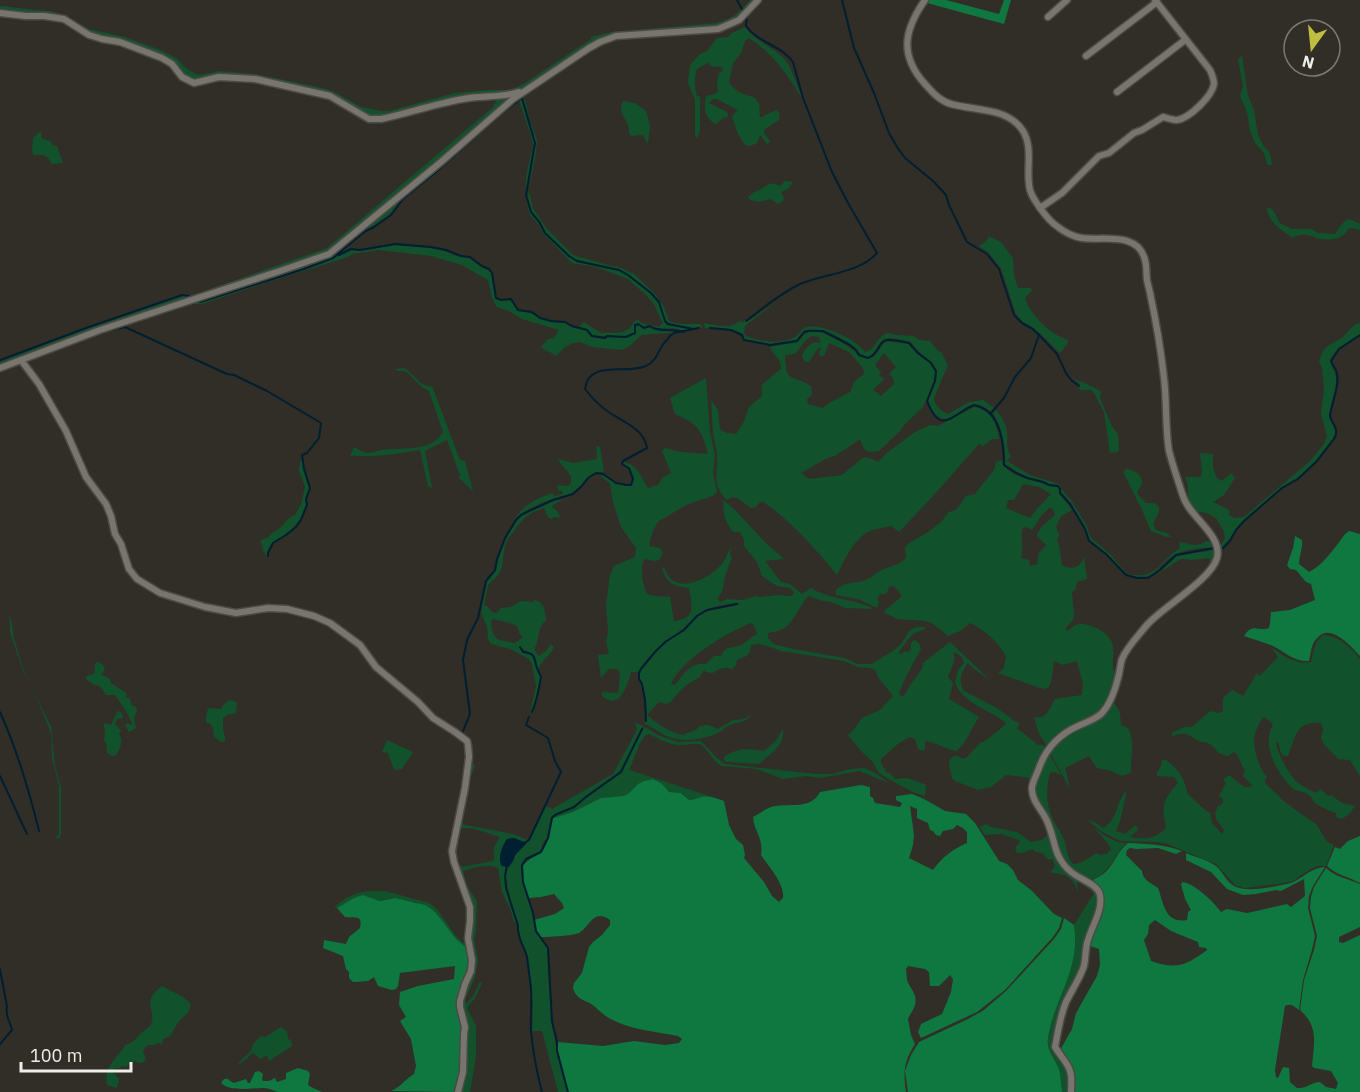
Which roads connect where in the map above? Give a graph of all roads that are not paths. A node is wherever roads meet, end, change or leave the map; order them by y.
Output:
1 (758, 0) edge
2 (925, 0) edge
3 (1067, 0) edge
4 (1156, 1) edge
5 (0, 13) edge
6 (1048, 17) dead end
7 (1185, 39) junction
8 (1086, 56) dead end
9 (530, 87) junction
10 (1117, 92) dead end
11 (1040, 208) junction
12 (21, 360) junction
13 (0, 368) edge
14 (458, 1092) edge
15 (1071, 1092) edge

1 - 9 street
2 - 11 street
3 - 6 street
4 - 7 street
4 - 8 street
5 - 9 street
7 - 10 street
7 - 11 street
9 - 12 street
11 - 15 street
12 - 13 street
12 - 14 street

